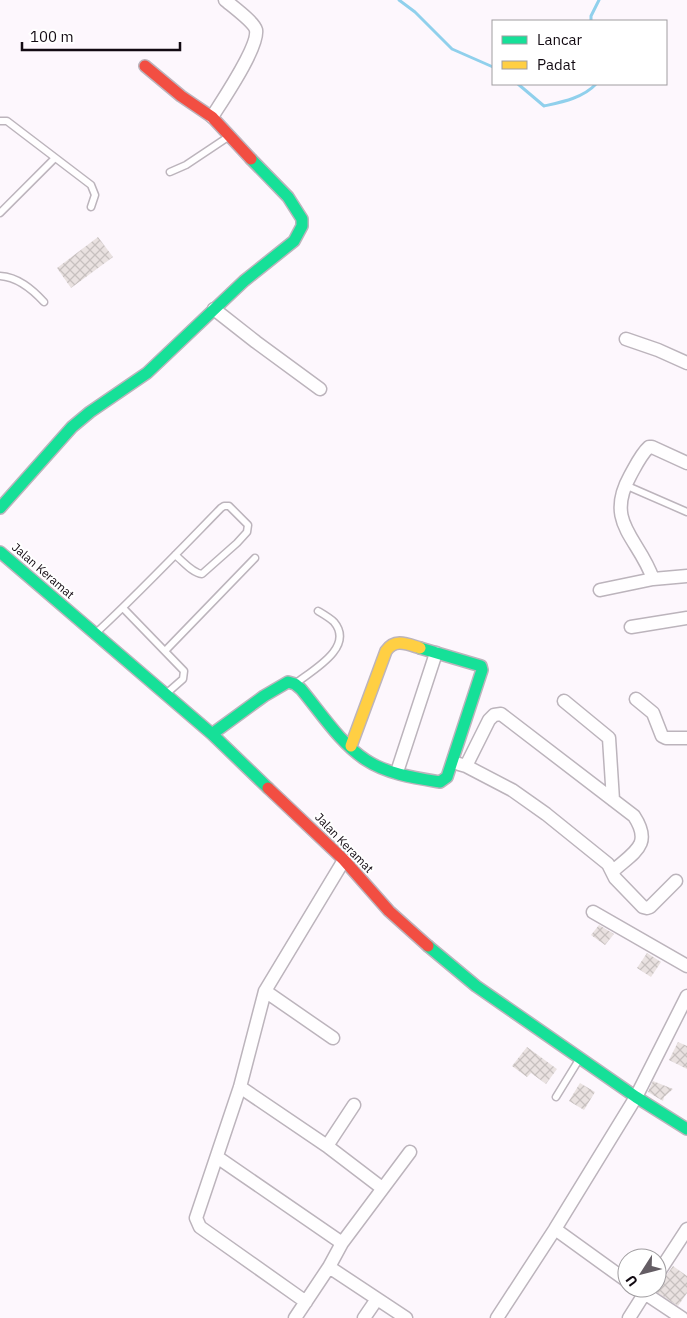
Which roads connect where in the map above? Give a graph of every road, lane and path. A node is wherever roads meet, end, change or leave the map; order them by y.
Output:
1 (225, 0) edge
2 (144, 66) dead end
3 (212, 117) junction
4 (0, 121) edge
5 (229, 137) junction
6 (55, 158) junction
7 (170, 172) dead end
8 (91, 208) dead end
9 (0, 212) edge
10 (0, 276) edge
11 (44, 302) dead end
12 (214, 309) junction
13 (626, 339) dead end
14 (687, 362) edge
15 (320, 389) dead end
16 (687, 463) edge
17 (625, 485) junction
18 (0, 508) edge
19 (687, 512) edge
20 (0, 552) edge
21 (175, 554) junction
22 (255, 558) dead end
23 (687, 576) edge
24 (653, 579) junction
25 (600, 590) dead end
26 (123, 608) junction
27 (318, 611) dead end
28 (687, 618) edge
29 (631, 627) dead end
30 (96, 633) junction
31 (165, 651) junction
32 (436, 652) junction
33 (295, 684) junction
34 (166, 694) junction
35 (636, 700) dead end
36 (564, 702) dead end
37 (212, 734) junction
38 (687, 738) edge
39 (351, 746) junction
40 (452, 762) junction
41 (466, 766) junction
42 (397, 772) junction
43 (613, 800) junction
44 (344, 860) junction
45 (613, 871) junction
46 (676, 882) dead end
47 (593, 912) dead end
48 (687, 966) edge
49 (265, 991) junction
50 (687, 996) edge
51 (333, 1038) dead end
52 (580, 1057) junction
53 (240, 1087) junction
54 (556, 1097) dead end
55 (636, 1097) junction
56 (354, 1105) dead end
57 (687, 1129) edge
58 (327, 1146) junction
59 (410, 1152) dead end
60 (216, 1157) junction
61 (382, 1188) junction
62 (555, 1229) junction
63 (687, 1229) edge
64 (342, 1243) junction
65 (667, 1260) edge
66 (329, 1267) junction
67 (617, 1274) edge
68 (639, 1298) edge
69 (654, 1298) edge
70 (377, 1299) junction
71 (306, 1302) junction
72 (296, 1318) edge
73 (364, 1318) edge
74 (406, 1318) edge
75 (497, 1318) edge
76 (629, 1318) edge
77 (682, 1318) edge

1 - 3 street
2 - 3 street
3 - 5 street
4 - 6 lane
5 - 7 lane
5 - 12 street
6 - 8 lane
6 - 9 lane
10 - 11 lane
12 - 15 street
12 - 18 street
13 - 14 street
16 - 17 street
17 - 19 lane
17 - 24 street
20 - 30 street, Jalan Keramat
21 - 21 lane
21 - 26 lane
22 - 31 lane
23 - 24 street
24 - 25 street
26 - 30 lane
26 - 31 lane
27 - 33 lane
28 - 29 street
30 - 34 street, Jalan Keramat
31 - 34 lane
32 - 39 street
32 - 40 street
32 - 42 street
33 - 37 street
33 - 39 street
34 - 37 street, Jalan Keramat
35 - 38 street
36 - 43 street
37 - 44 street, Jalan Keramat
39 - 42 street
40 - 41 street
40 - 42 street
41 - 43 street
41 - 45 street
43 - 45 street
44 - 49 street
44 - 52 street, Jalan Keramat
45 - 46 street
47 - 48 street
49 - 51 street
49 - 53 street
50 - 55 street
52 - 54 lane
52 - 55 street, Jalan Keramat
53 - 58 street
53 - 60 street
55 - 57 street, Jalan Keramat
55 - 62 street
56 - 58 street
58 - 61 street
59 - 61 street
60 - 64 street
60 - 71 street
61 - 64 street
62 - 67 street
62 - 75 street
63 - 65 street
64 - 66 street
66 - 70 street
66 - 71 street
68 - 76 street
69 - 77 street
70 - 73 street
70 - 74 street
71 - 72 street

